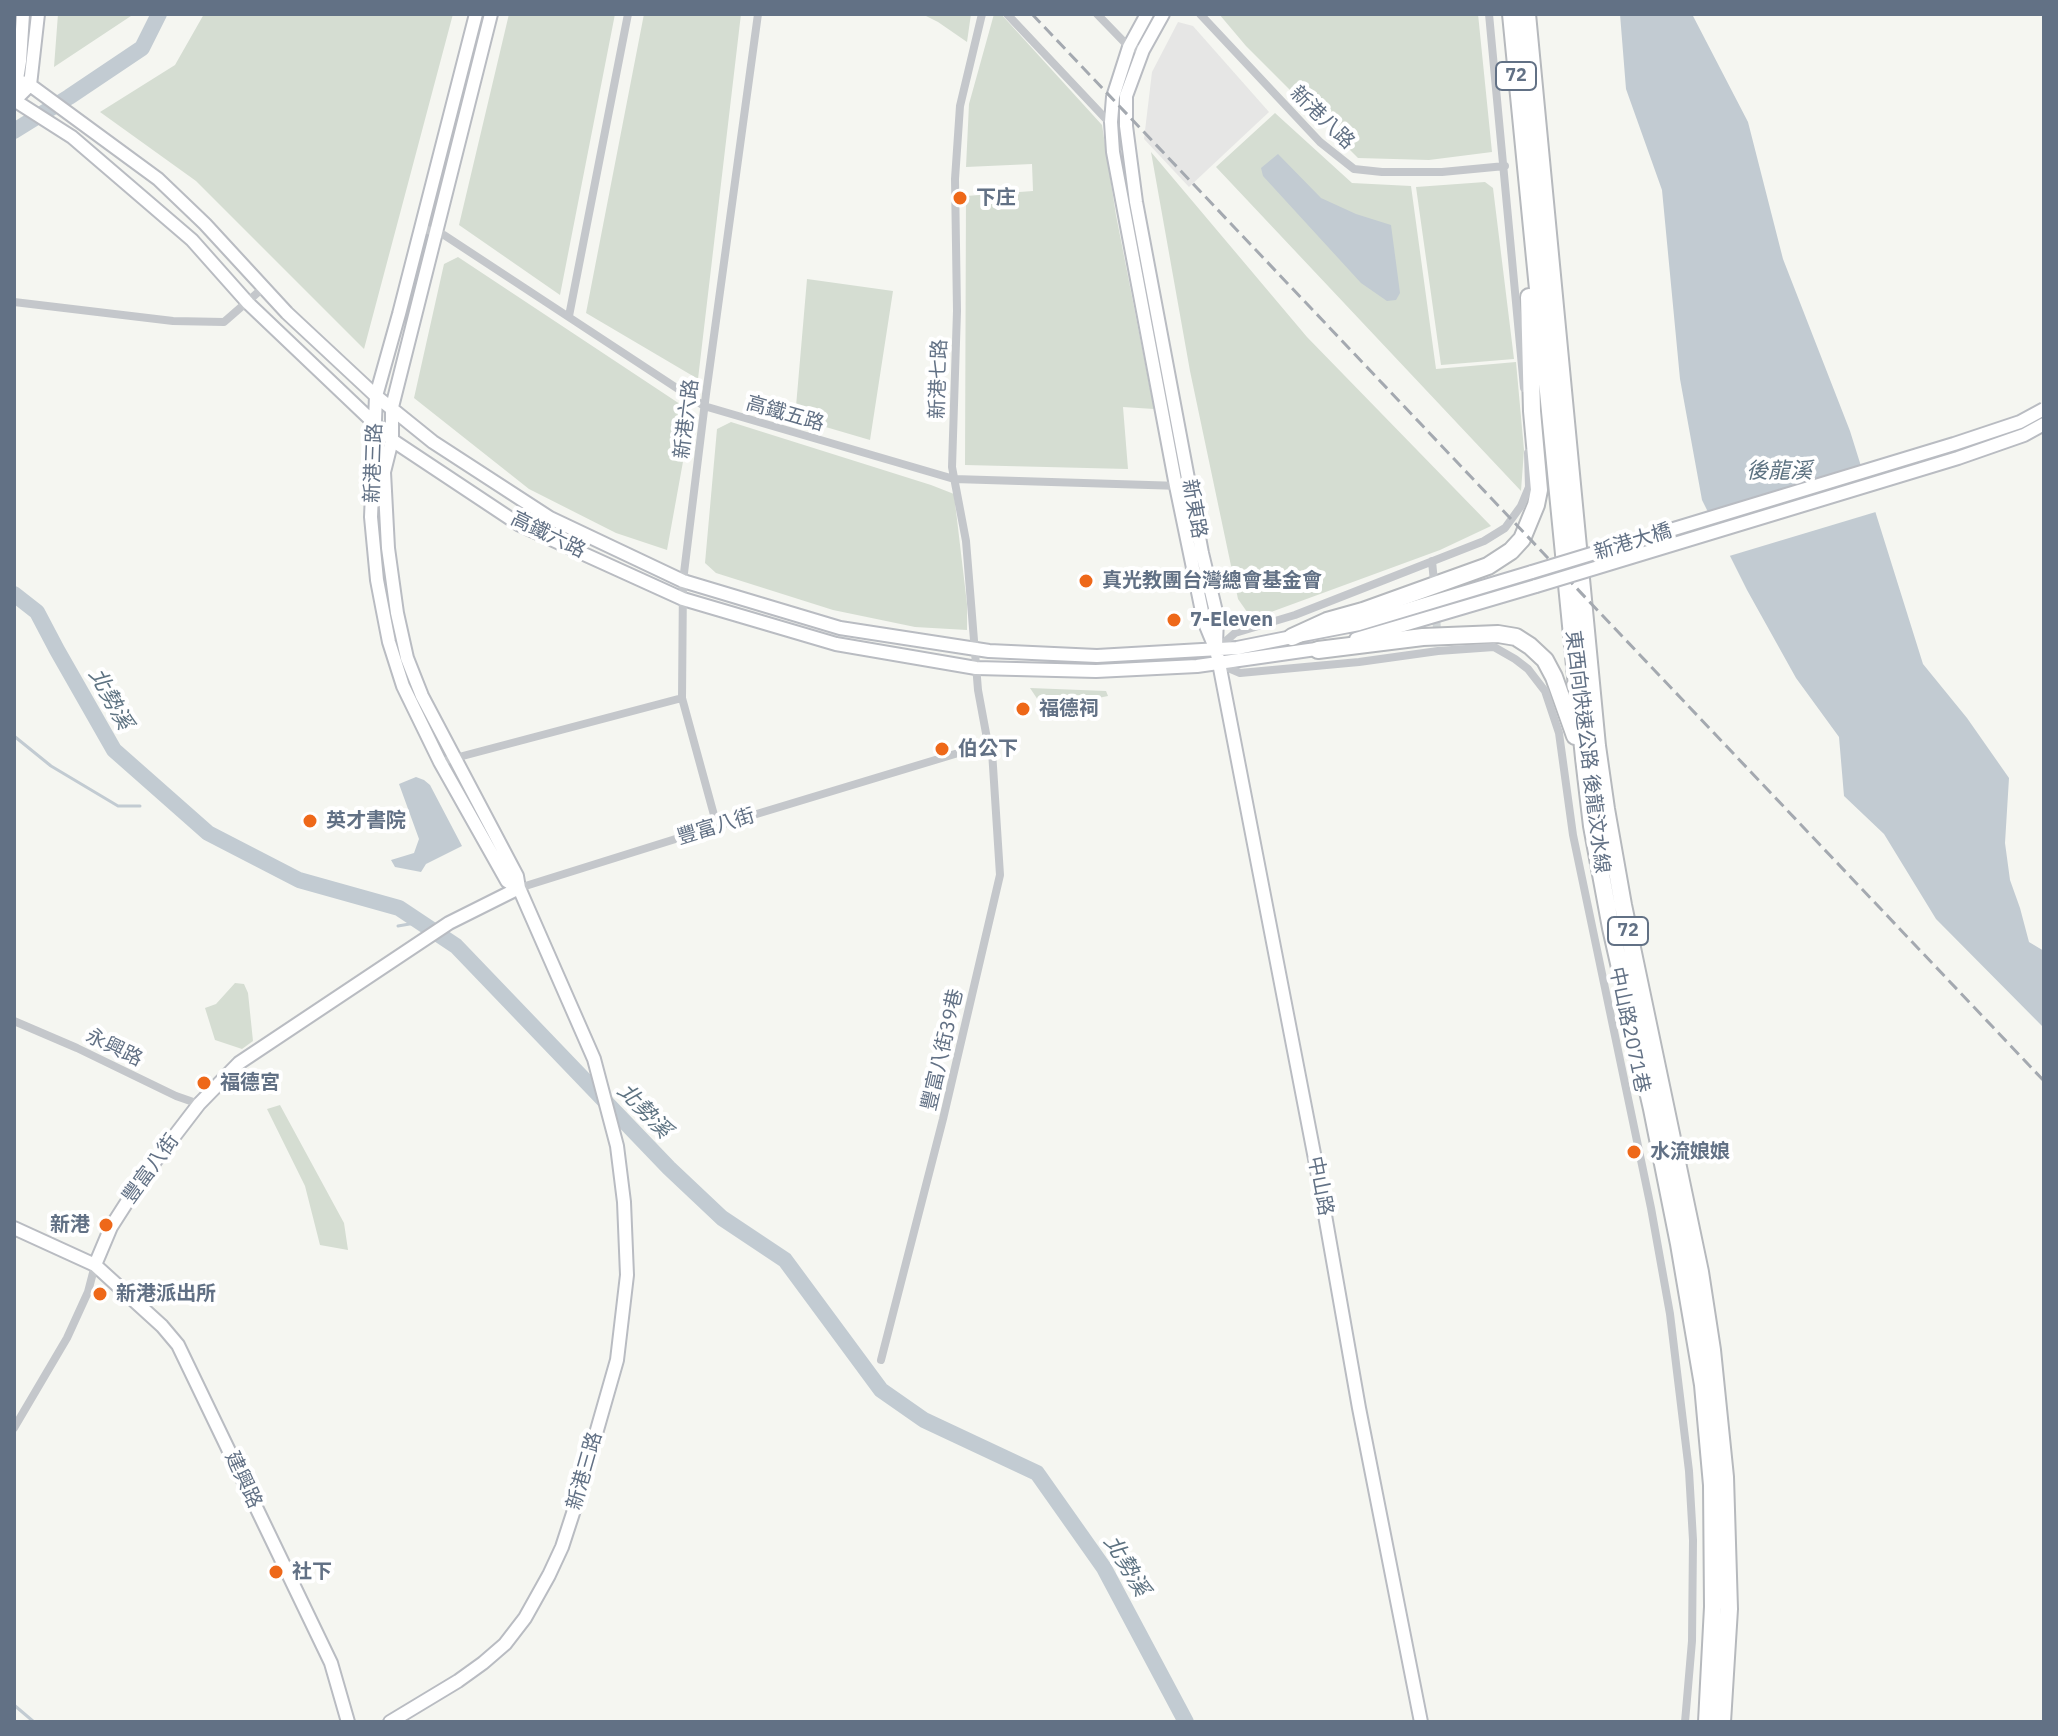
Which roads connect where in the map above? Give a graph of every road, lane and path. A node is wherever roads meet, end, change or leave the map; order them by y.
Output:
1 (23, 14) edge
2 (38, 14) edge
3 (476, 14) edge
4 (491, 14) edge
5 (628, 14) edge
6 (758, 14) edge
7 (982, 14) edge
8 (1007, 14) edge
9 (1097, 14) edge
10 (1147, 14) edge
11 (1163, 14) edge
12 (1200, 14) edge
13 (1489, 14) edge
14 (1511, 14) edge
15 (1527, 14) edge
16 (1129, 47) junction
17 (1143, 50) junction
18 (15, 79) edge
19 (30, 85) junction
20 (14, 100) edge
21 (1111, 122) junction
22 (1126, 126) junction
23 (1530, 137) junction
24 (1505, 166) junction
25 (1526, 171) junction
26 (421, 228) junction
27 (437, 233) junction
28 (263, 288) junction
29 (14, 302) edge
30 (248, 303) junction
31 (569, 316) junction
32 (376, 396) junction
33 (704, 406) junction
34 (392, 407) junction
35 (2044, 409) edge
36 (375, 423) junction
37 (2044, 424) edge
38 (392, 440) junction
39 (954, 479) junction
40 (1183, 486) junction
41 (1432, 561) junction
42 (683, 581) junction
43 (1434, 582) tunnel mouth
44 (683, 599) junction
45 (1292, 637) junction
46 (974, 649) junction
47 (1216, 650) junction
48 (1318, 650) junction
49 (1219, 663) junction
50 (976, 668) junction
51 (682, 698) junction
52 (988, 744) junction
53 (453, 758) junction
54 (1584, 758) junction
55 (440, 762) junction
56 (717, 826) junction
57 (519, 888) junction
58 (14, 1021) edge
59 (199, 1104) junction
60 (14, 1228) edge
61 (95, 1265) junction
62 (881, 1360) dead end
63 (14, 1428) edge
64 (348, 1722) edge
65 (390, 1722) edge
66 (1421, 1722) edge
67 (1685, 1722) edge
68 (1707, 1722) edge
69 (1722, 1722) edge

1 - 18 street
2 - 19 street
3 - 26 street, 新港三路
4 - 27 street, 新港三路
5 - 31 street
6 - 33 street, 新港六路
7 - 39 street, 新港七路
8 - 21 street
9 - 16 street
10 - 16 street, 新東路
11 - 17 street, 新東路
12 - 24 street, 新港八路
13 - 24 street
14 - 23 highway, 東西向快速公路 後龍汶水線 / 72
15 - 23 highway, 東西向快速公路 後龍汶水線 / 72
16 - 17 street
16 - 21 street, 新東路
17 - 22 street, 新東路
18 - 19 street, 高鐵六路
18 - 20 street
19 - 20 street
19 - 28 street, 高鐵六路
20 - 30 street, 高鐵六路
21 - 22 street
21 - 40 street, 新東路
22 - 40 street, 新東路
23 - 25 highway, 東西向快速公路 後龍汶水線 / 72
23 - 69 highway, 東西向快速公路 後龍汶水線 / 72
24 - 41 street
25 - 45 highway
25 - 54 highway, 東西向快速公路 後龍汶水線 / 72
26 - 27 street, 高鐵五路
26 - 32 street, 新港三路
27 - 31 street, 高鐵五路
27 - 34 street, 新港三路
28 - 30 street
28 - 32 street, 高鐵六路
29 - 30 street
30 - 36 street, 高鐵六路
31 - 33 street, 高鐵五路
32 - 34 street, 高鐵六路
32 - 36 street, 新港三路
33 - 39 street, 高鐵五路
33 - 42 street, 新港六路
34 - 38 street, 新港三路
34 - 42 street, 高鐵六路
35 - 45 street, 新港大橋, bridge
36 - 38 street, 高鐵六路
36 - 55 street, 新港三路
37 - 48 street, 新港大橋, bridge
38 - 44 street, 高鐵六路
38 - 53 street, 新港三路
39 - 40 street, 高鐵五路
39 - 46 street, 新港七路
40 - 47 street, 新東路
41 - 43 street
41 - 47 street
42 - 44 street, 新港六路
42 - 46 street, 高鐵六路
44 - 50 street, 高鐵六路
44 - 51 street, 新港六路
45 - 47 street, 新港大橋
46 - 47 street, 高鐵六路
46 - 50 street, 新港七路
47 - 49 street, 中山路
48 - 49 street, 新港大橋
48 - 54 highway
49 - 50 street, 高鐵六路
49 - 66 street, 中山路
49 - 67 street, 中山路2071巷
50 - 52 street, 新港七路
51 - 53 street
51 - 56 street, 新港六路
52 - 56 street, 豐富八街
52 - 62 street, 豐富八街39巷
53 - 55 street
53 - 57 street, 新港三路
54 - 68 highway, 東西向快速公路 後龍汶水線 / 72
55 - 57 street, 新港三路
56 - 57 street, 豐富八街
57 - 59 street, 豐富八街
57 - 65 street, 新港三路
58 - 59 street, 永興路
59 - 61 street, 豐富八街
60 - 61 street, 建興路
61 - 63 street
61 - 64 street, 建興路

